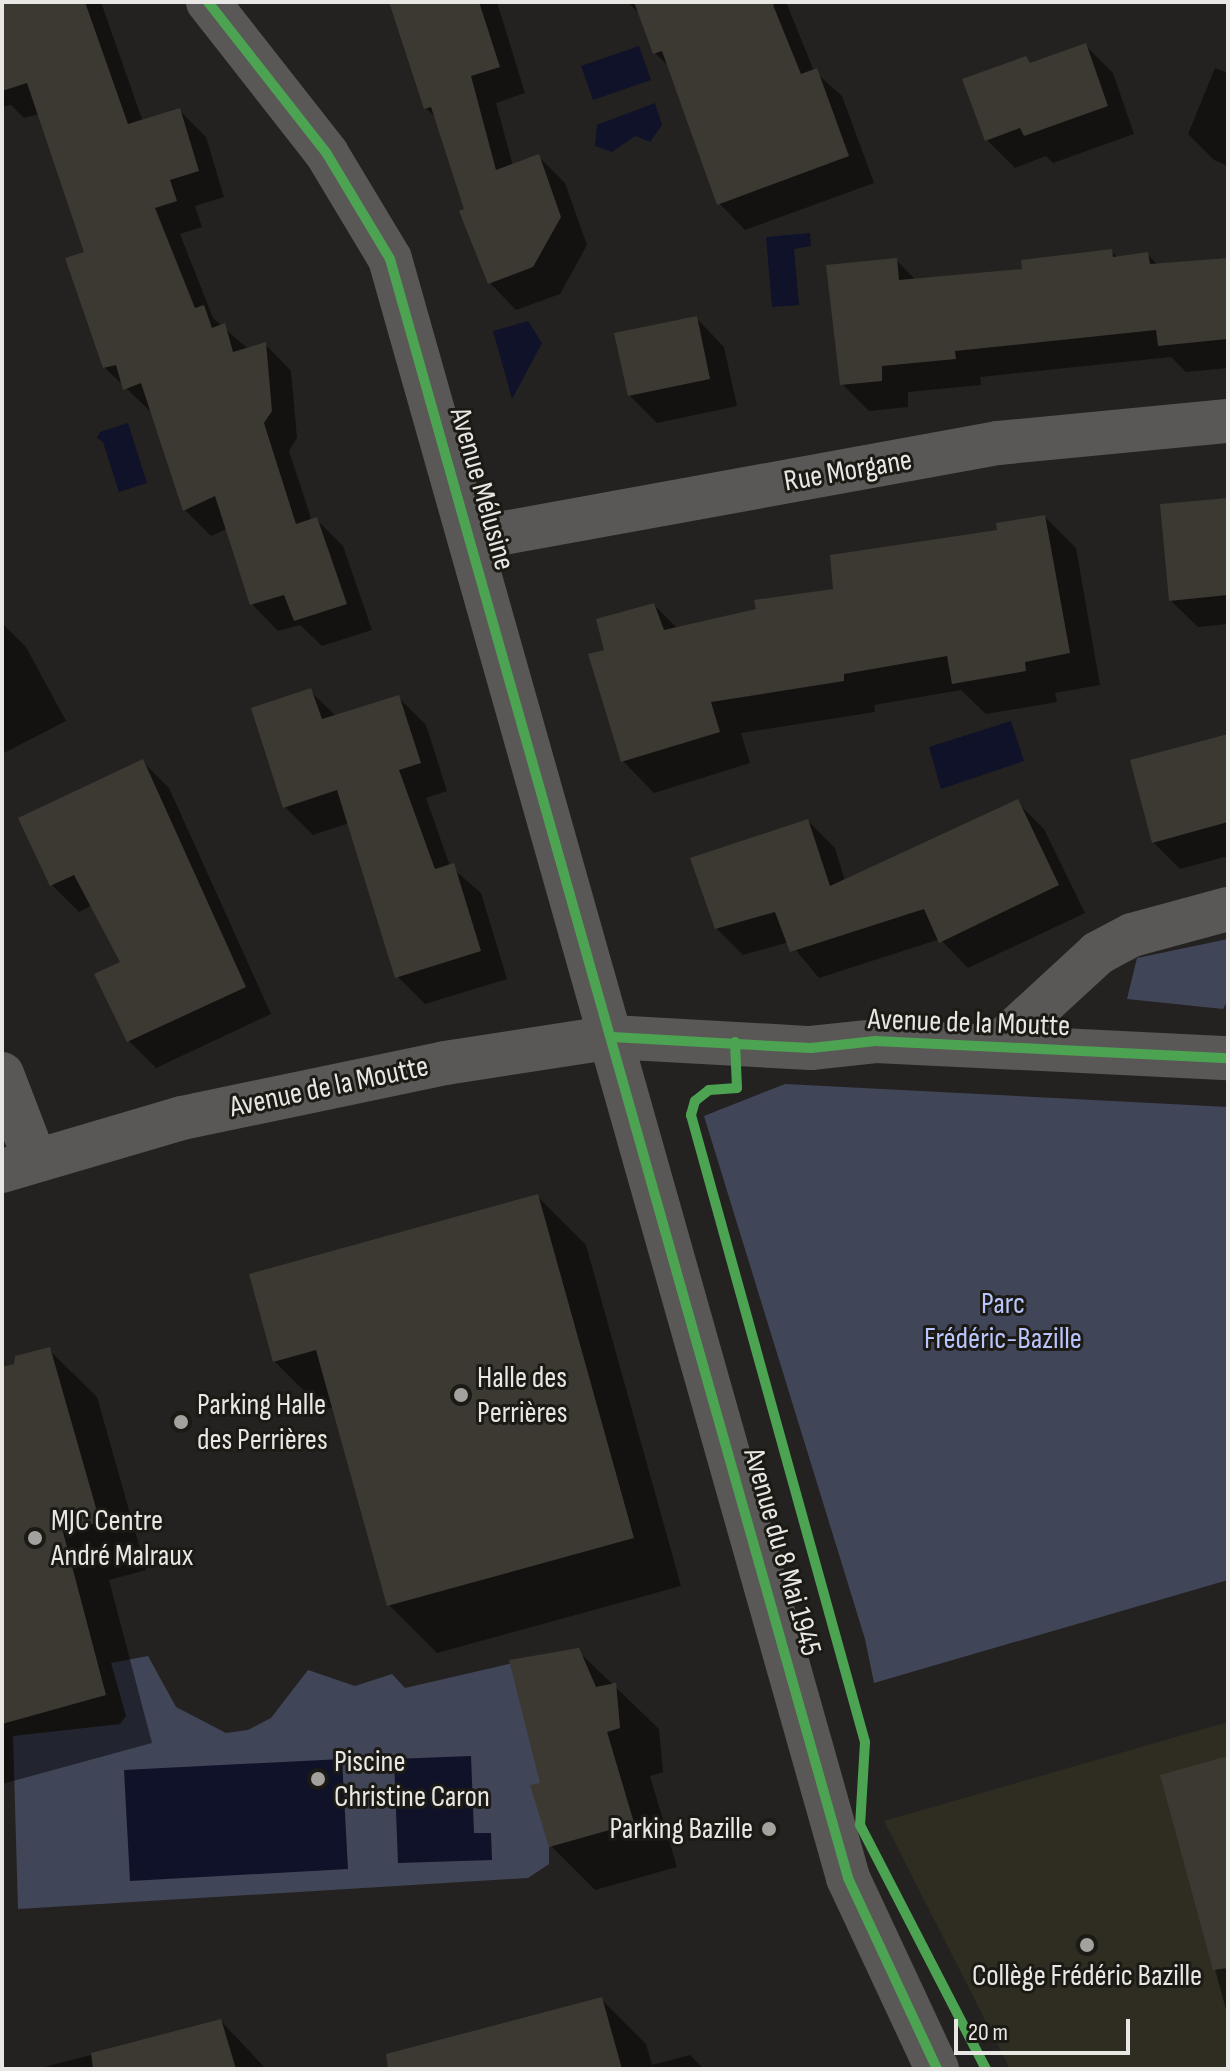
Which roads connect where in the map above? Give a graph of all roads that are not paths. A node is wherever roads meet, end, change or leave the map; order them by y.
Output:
1 (208, 2) edge
2 (1228, 421) edge
3 (471, 539) junction
4 (1228, 909) edge
5 (612, 1037) junction
6 (997, 1046) junction
7 (1228, 1058) edge
8 (2, 1074) edge
9 (18, 1166) edge
10 (937, 2069) edge

1 - 3 street, Avenue Mélusine
2 - 3 street, Rue Morgane
3 - 5 street, Avenue Mélusine
4 - 6 street, Avenue de la Moutte
5 - 6 street, Avenue de la Moutte
5 - 9 street, Avenue de la Moutte
5 - 10 street, Avenue du 8 Mai 1945
6 - 7 street, Avenue de la Moutte
8 - 9 street

